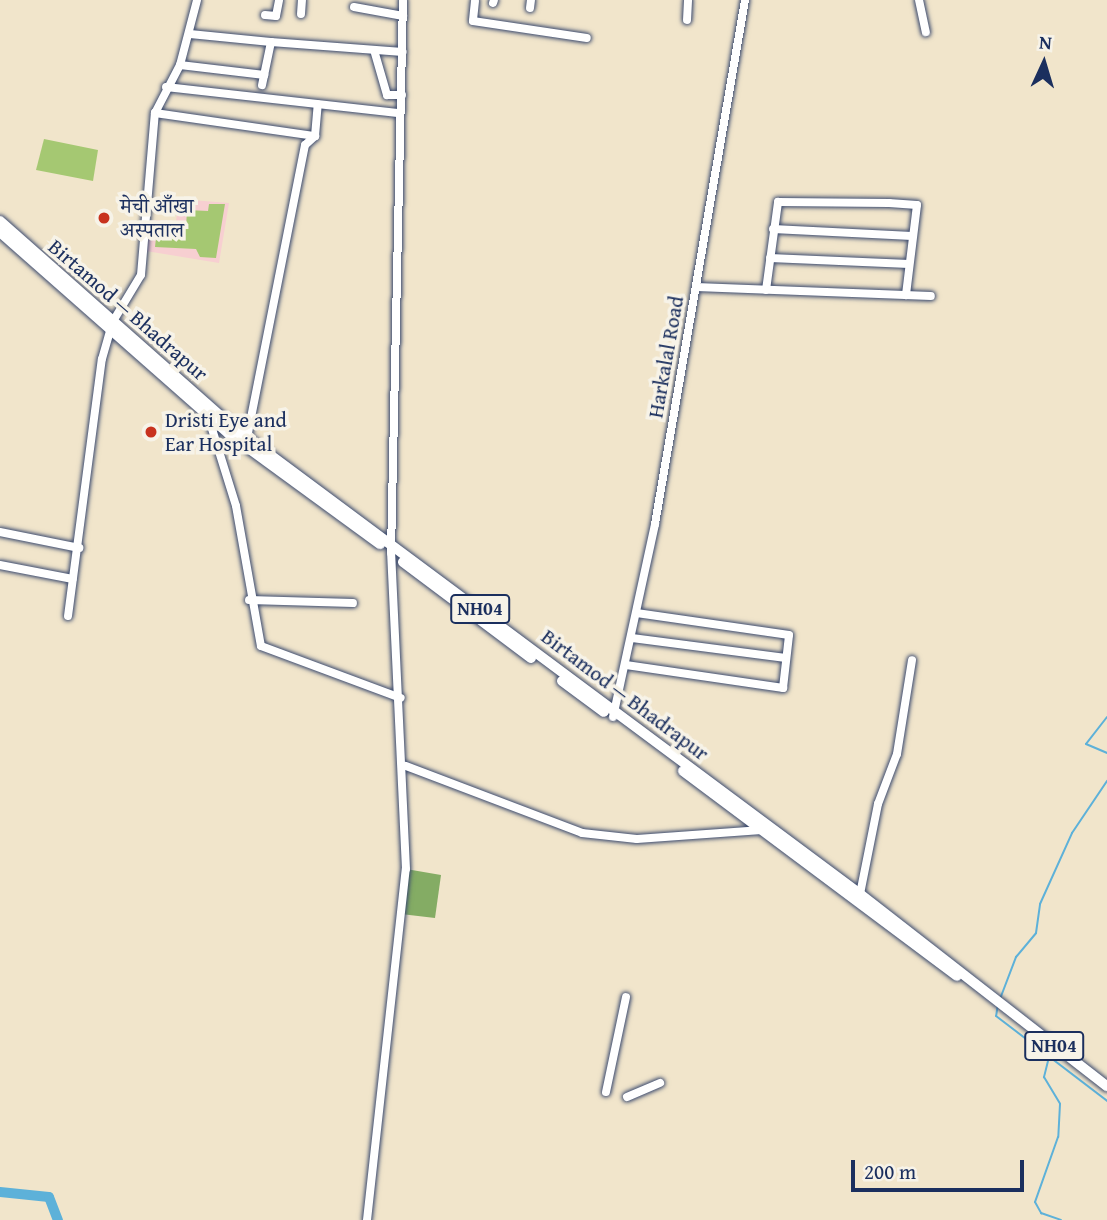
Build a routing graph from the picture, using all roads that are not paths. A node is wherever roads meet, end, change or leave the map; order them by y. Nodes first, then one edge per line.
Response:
1 (197, 0) edge
2 (279, 0) edge
3 (302, 0) edge
4 (403, 0) edge
5 (688, 0) edge
6 (745, 0) edge
7 (919, 0) edge
8 (475, 1) edge
9 (354, 7) dead end
10 (301, 13) dead end
11 (265, 15) dead end
12 (403, 16) junction
13 (687, 20) dead end
14 (926, 32) dead end
15 (190, 34) junction
16 (587, 37) dead end
17 (271, 42) junction
18 (374, 50) junction
19 (402, 52) junction
20 (180, 65) junction
21 (264, 75) junction
22 (262, 85) dead end
23 (166, 87) junction
24 (402, 95) junction
25 (318, 104) junction
26 (155, 113) junction
27 (398, 113) junction
28 (315, 136) junction
29 (0, 221) edge
30 (773, 229) junction
31 (0, 232) edge
32 (912, 236) junction
33 (27, 252) junction
34 (771, 258) junction
35 (909, 264) junction
36 (696, 287) junction
37 (766, 290) junction
38 (906, 295) junction
39 (931, 296) dead end
40 (111, 327) junction
41 (198, 403) junction
42 (208, 416) junction
43 (247, 438) junction
44 (0, 532) edge
45 (79, 548) junction
46 (391, 549) junction
47 (0, 565) edge
48 (73, 579) junction
49 (249, 600) junction
50 (353, 603) dead end
51 (637, 613) junction
52 (68, 616) dead end
53 (632, 638) junction
54 (786, 658) junction
55 (912, 660) dead end
56 (626, 665) junction
57 (401, 698) junction
58 (614, 716) junction
59 (406, 766) junction
60 (764, 828) junction
61 (860, 894) junction
62 (969, 983) junction
63 (626, 997) dead end
64 (660, 1083) dead end
65 (1107, 1086) edge
66 (606, 1092) dead end
67 (627, 1097) dead end
68 (367, 1220) edge

1 - 15 street
2 - 11 street
3 - 10 street
4 - 12 street
5 - 13 street
6 - 36 street, Harkalal Road
7 - 14 street
8 - 16 street
9 - 12 street
12 - 19 street
15 - 17 street
15 - 20 street
17 - 18 street
17 - 21 street
18 - 19 street
18 - 24 street
19 - 24 street
20 - 21 street
20 - 23 street
21 - 22 street
23 - 25 street
23 - 26 street
24 - 27 street
25 - 27 street
25 - 28 street
26 - 28 street
26 - 40 street
27 - 46 street
28 - 43 street
29 - 33 main road, Birtamod — Bhadrapur / NH04
30 - 32 street
30 - 32 street
30 - 34 street
31 - 33 main road, Birtamod — Bhadrapur / NH04
32 - 35 street
33 - 40 main road, Birtamod — Bhadrapur / NH04
34 - 35 street
34 - 37 street
35 - 38 street
36 - 37 street
36 - 51 street, Harkalal Road
37 - 38 street
38 - 39 street
40 - 41 main road, Birtamod — Bhadrapur / NH04
40 - 45 street
41 - 42 main road, Birtamod — Bhadrapur / NH04
41 - 43 main road, Birtamod — Bhadrapur / NH04
42 - 46 main road, Birtamod — Bhadrapur / NH04
42 - 49 street
43 - 46 main road, Birtamod — Bhadrapur / NH04
44 - 45 street
45 - 48 street
46 - 57 street
46 - 58 main road, Birtamod — Bhadrapur / NH04
47 - 48 street
48 - 52 street
49 - 50 street
49 - 57 street
51 - 53 street, Harkalal Road
51 - 54 street
53 - 54 street
53 - 56 street, Harkalal Road
54 - 56 street
55 - 61 street
56 - 58 street, Harkalal Road
57 - 59 street
58 - 60 main road, Birtamod — Bhadrapur / NH04
59 - 60 street
59 - 68 street
60 - 61 main road, Birtamod — Bhadrapur / NH04
60 - 62 main road, Birtamod — Bhadrapur / NH04
61 - 62 main road, Birtamod — Bhadrapur / NH04
62 - 65 main road, Birtamod — Bhadrapur / NH04
63 - 66 street
64 - 67 street

